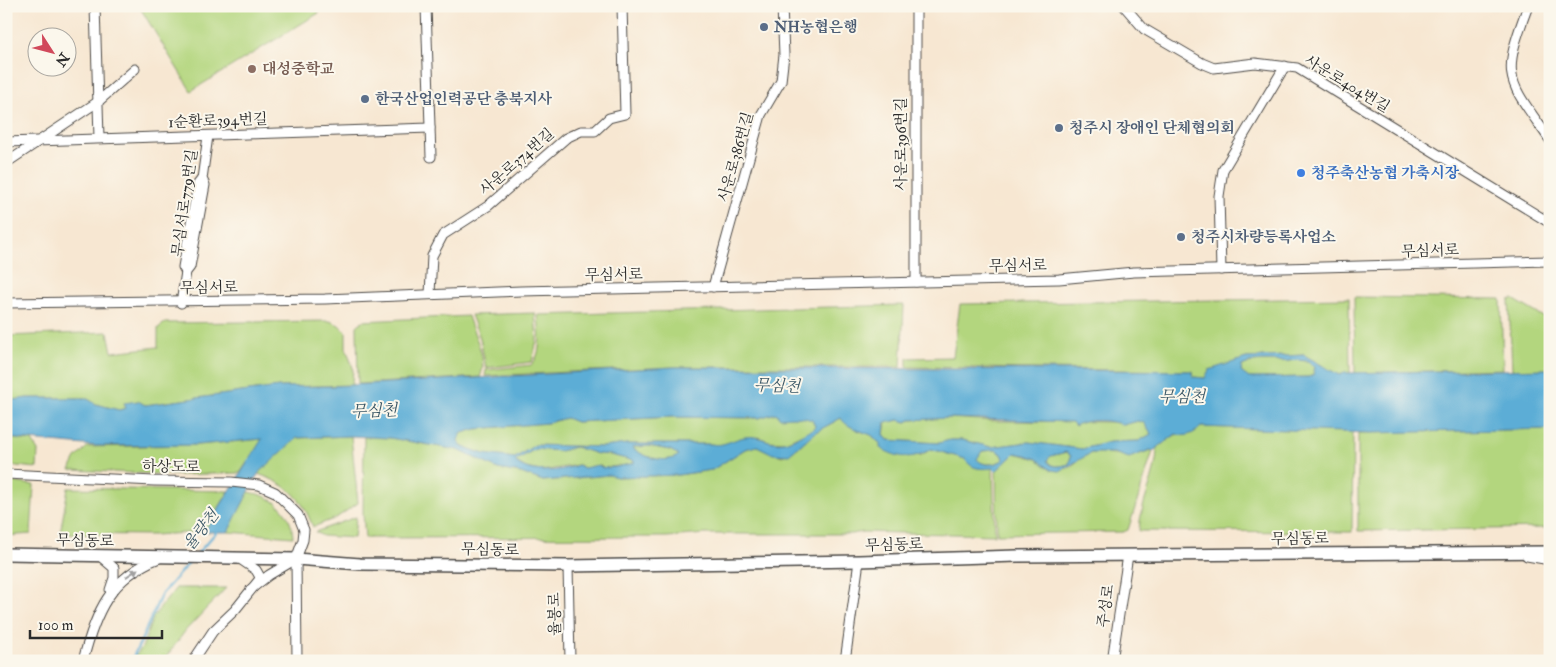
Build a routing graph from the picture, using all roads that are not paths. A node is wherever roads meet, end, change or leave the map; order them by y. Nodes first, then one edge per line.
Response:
1 (95, 6) edge
2 (426, 6) edge
3 (622, 6) edge
4 (782, 6) edge
5 (916, 6) edge
6 (1124, 6) edge
7 (1528, 6) edge
8 (1285, 66) junction
9 (135, 69) dead end
10 (99, 101) junction
11 (430, 128) junction
12 (208, 136) junction
13 (99, 138) junction
14 (1550, 140) edge
15 (41, 141) junction
16 (6, 142) edge
17 (431, 156) dead end
18 (6, 163) edge
19 (1550, 223) edge
20 (1550, 261) edge
21 (1221, 270) junction
22 (916, 282) junction
23 (713, 287) junction
24 (430, 294) junction
25 (181, 302) junction
26 (6, 303) edge
27 (6, 474) edge
28 (1505, 552) junction
29 (1550, 552) edge
30 (6, 554) edge
31 (1128, 555) junction
32 (100, 556) junction
33 (163, 557) junction
34 (296, 558) junction
35 (240, 559) junction
36 (1550, 560) edge
37 (859, 561) junction
38 (568, 566) junction
39 (251, 590) junction
40 (107, 597) junction
41 (83, 661) edge
42 (193, 661) edge
43 (297, 661) edge
44 (570, 661) edge
45 (845, 661) edge
46 (1112, 661) edge

1 - 10 street
2 - 11 street
3 - 24 street, 사운로374번길
4 - 23 street, 사운로386번길
5 - 22 street, 사운로396번길
6 - 8 street, 사운로404번길
7 - 14 street
8 - 19 street, 사운로404번길
8 - 21 street
9 - 10 street
10 - 13 street
10 - 15 street
11 - 12 street, 1순환로394번길
11 - 17 street
12 - 13 street, 1순환로394번길
12 - 25 street, 무심서로779번길
13 - 15 street, 1순환로394번길
15 - 16 street, 1순환로394번길
15 - 18 street
20 - 21 street, 무심서로
21 - 22 street, 무심서로
22 - 23 street, 무심서로
23 - 24 street, 무심서로
24 - 25 street, 무심서로
25 - 26 street, 무심서로
27 - 34 street, 하상도로
28 - 29 main road, 무심동로
28 - 31 main road, 무심동로
28 - 36 street
30 - 32 main road, 무심동로
31 - 37 main road, 무심동로
31 - 46 street, 주성로
32 - 33 main road, 무심동로
32 - 40 street
33 - 35 main road, 무심동로
40 -> 33 street
34 - 35 main road, 무심동로
34 - 38 main road, 무심동로
34 - 39 street
34 - 43 street
35 - 39 street
37 - 38 main road, 무심동로
37 - 45 street
38 - 44 street, 율봉로
39 - 42 street
40 - 41 street

